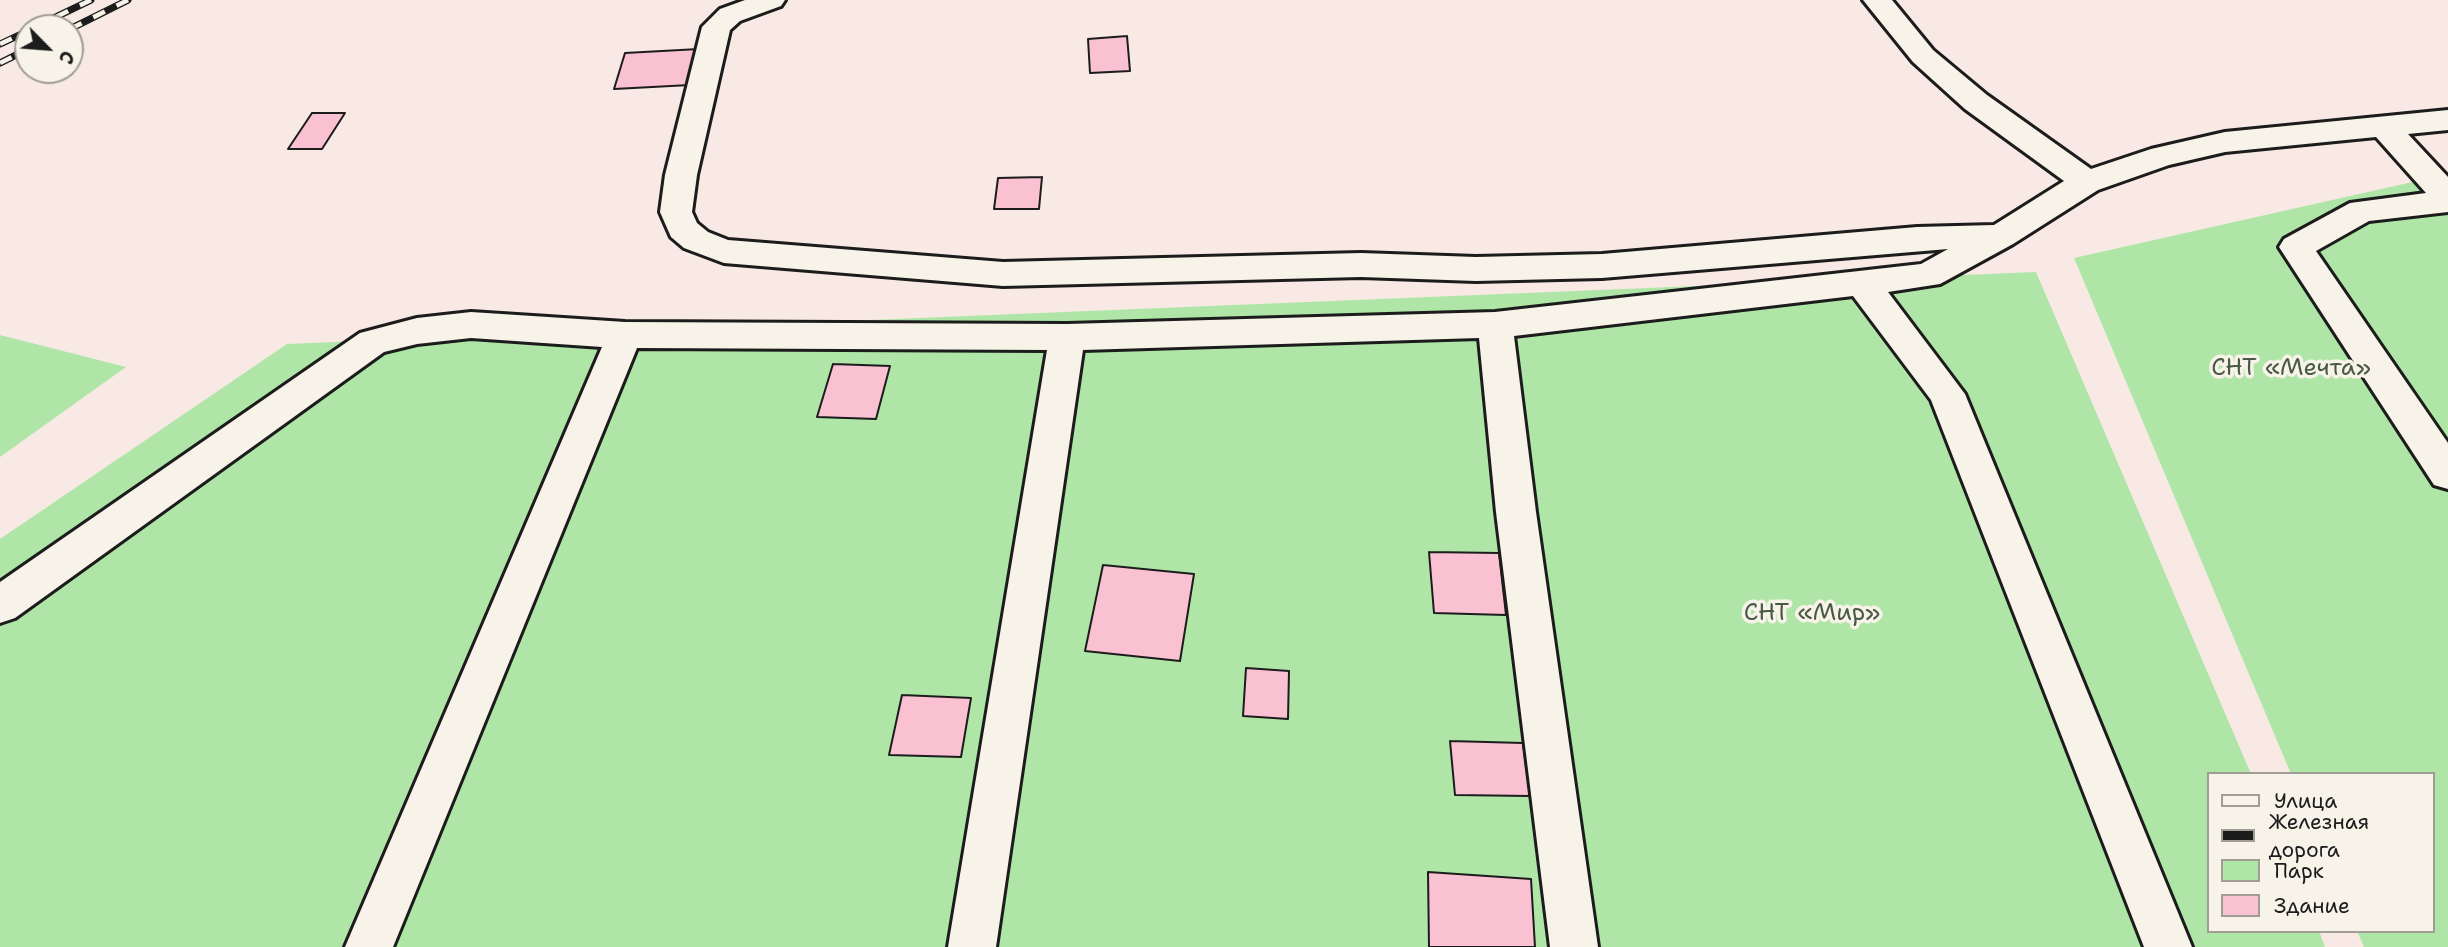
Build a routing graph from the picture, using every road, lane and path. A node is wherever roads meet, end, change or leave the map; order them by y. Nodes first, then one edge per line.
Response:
1 (771, 0) edge
2 (1877, 0) edge
3 (2448, 120) edge
4 (2383, 125) junction
5 (2087, 182) junction
6 (2448, 199) edge
7 (2001, 236) junction
8 (1862, 283) junction
9 (1495, 325) junction
10 (625, 335) junction
11 (1067, 337) junction
12 (2448, 474) edge
13 (0, 605) edge
14 (369, 947) edge
15 (972, 947) edge
16 (1574, 947) edge
17 (2168, 947) edge

1 - 7 street
2 - 5 street
3 - 4 street
4 - 5 street
4 - 6 street
5 - 7 street
6 - 12 street
7 - 8 street
8 - 9 street
8 - 17 street
9 - 11 street
9 - 16 street
10 - 11 street
10 - 13 street
10 - 14 street
11 - 15 street

